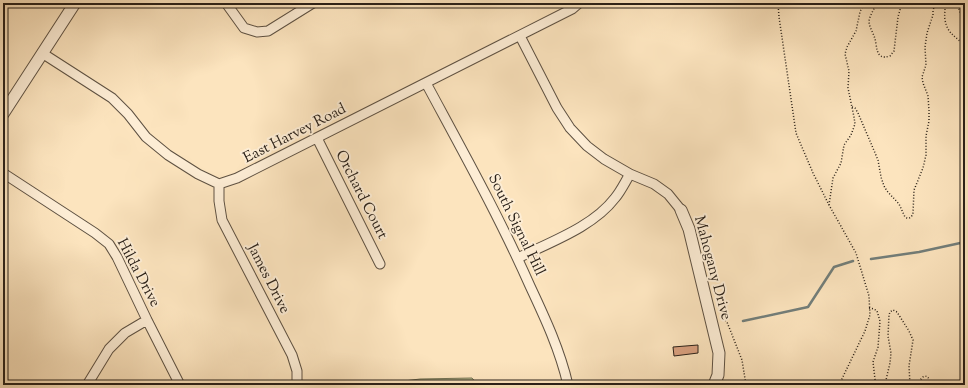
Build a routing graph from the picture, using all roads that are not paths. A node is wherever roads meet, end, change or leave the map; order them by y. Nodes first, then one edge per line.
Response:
1 (75, 3) edge
2 (226, 3) edge
3 (313, 3) edge
4 (579, 3) edge
5 (520, 36) junction
6 (42, 53) junction
7 (426, 83) junction
8 (3, 114) edge
9 (317, 138) junction
10 (3, 173) edge
11 (630, 174) junction
12 (220, 184) junction
13 (681, 210) joint
14 (518, 258) junction
15 (380, 264) dead end
16 (147, 320) junction
17 (87, 385) edge
18 (180, 385) edge
19 (297, 385) edge
20 (568, 385) edge
21 (714, 385) edge

1 - 6 street
2 - 3 street
4 - 5 street, East Harvey Road
5 - 7 street, East Harvey Road
5 - 11 street, Mahogany Drive
6 - 8 street
6 - 12 street
7 - 9 street, East Harvey Road
7 - 14 street, South Signal Hill
9 - 12 street, East Harvey Road
9 - 15 street, Orchard Court
10 - 16 street, Hilda Drive
11 - 13 street, Mahogany Drive
11 - 14 street
12 - 19 street, James Drive
13 - 21 street, Mahogany Drive
14 - 20 street, South Signal Hill
16 - 17 street
16 - 18 street, Hilda Drive

